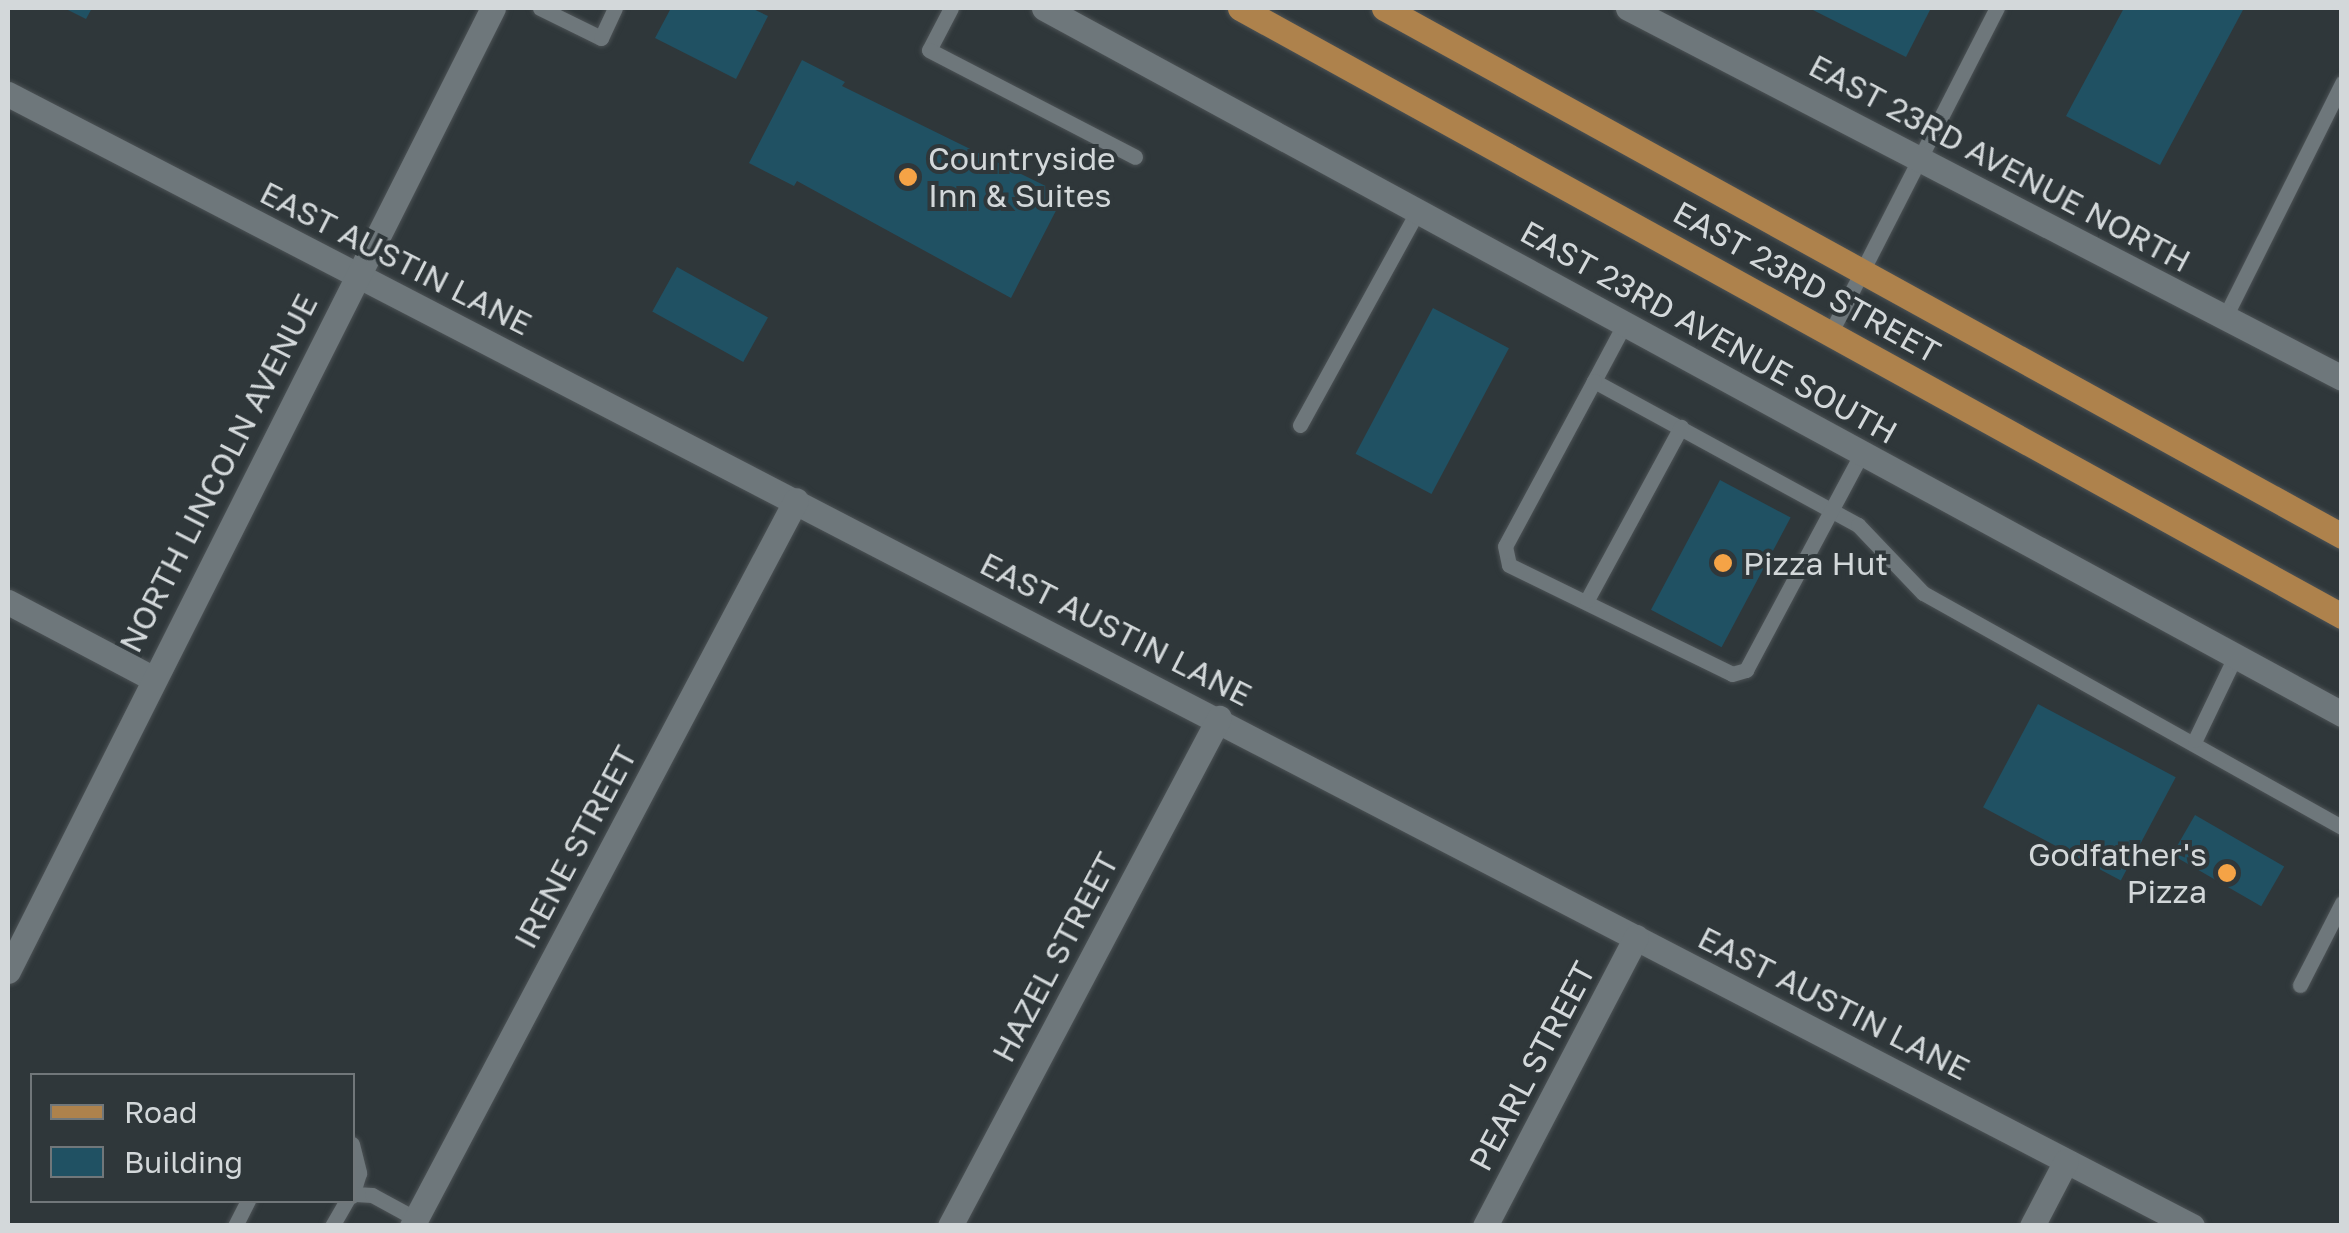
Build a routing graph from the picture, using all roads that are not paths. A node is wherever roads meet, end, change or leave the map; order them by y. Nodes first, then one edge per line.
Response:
1 (540, 8) edge
2 (615, 8) edge
3 (951, 8) edge
4 (1044, 8) edge
5 (1240, 8) edge
6 (1384, 8) edge
7 (1628, 8) edge
8 (1997, 8) edge
9 (484, 10) edge
10 (1661, 15) edge
11 (2342, 83) edge
12 (8, 94) edge
13 (1135, 157) dead end
14 (1921, 157) junction
15 (1418, 210) junction
16 (1864, 270) junction
17 (356, 274) junction
18 (2225, 317) junction
19 (1625, 323) junction
20 (1831, 332) junction
21 (2342, 378) edge
22 (1594, 381) junction
23 (1300, 425) dead end
24 (1680, 427) junction
25 (1862, 453) junction
26 (796, 500) junction
27 (1831, 508) junction
28 (2342, 536) edge
29 (1587, 600) junction
30 (8, 602) edge
31 (2342, 616) edge
32 (2236, 656) junction
33 (150, 677) junction
34 (2342, 714) edge
35 (1218, 718) junction
36 (2196, 740) junction
37 (2342, 827) edge
38 (2342, 903) edge
39 (1636, 937) junction
40 (8, 971) edge
41 (2300, 985) dead end
42 (355, 1156) edge
43 (2066, 1161) junction
44 (355, 1185) edge
45 (355, 1197) edge
46 (246, 1203) edge
47 (347, 1203) edge
48 (414, 1222) edge
49 (235, 1226) edge
50 (332, 1226) edge
51 (950, 1226) edge
52 (1486, 1226) edge
53 (2032, 1226) edge
54 (2192, 1226) edge

1 - 2 lane
3 - 13 lane
4 - 15 street, EAST 23RD AVENUE SOUTH
5 - 20 main road, EAST 23RD STREET
6 - 16 main road, EAST 23RD STREET
7 - 10 street, EAST 23RD AVENUE NORTH
8 - 14 lane
9 - 17 street, NORTH LINCOLN AVENUE
10 - 14 street, EAST 23RD AVENUE NORTH
11 - 18 lane
12 - 17 street, EAST AUSTIN LANE
14 - 16 lane
14 - 18 street, EAST 23RD AVENUE NORTH
15 - 19 street, EAST 23RD AVENUE SOUTH
15 - 23 lane
16 - 20 lane
16 - 28 main road, EAST 23RD STREET
17 - 26 street, EAST AUSTIN LANE
17 - 33 street, NORTH LINCOLN AVENUE
18 - 21 street, EAST 23RD AVENUE NORTH
19 - 22 lane
19 - 25 street, EAST 23RD AVENUE SOUTH
20 - 31 main road, EAST 23RD STREET
22 - 24 lane
22 - 29 lane
24 - 27 lane
24 - 29 lane
25 - 27 lane
25 - 32 street, EAST 23RD AVENUE SOUTH
26 - 35 street, EAST AUSTIN LANE
26 - 48 street, IRENE STREET
27 - 29 lane
27 - 36 lane
30 - 33 street
32 - 34 street, EAST 23RD AVENUE SOUTH
32 - 36 lane
33 - 40 street, NORTH LINCOLN AVENUE
35 - 39 street, EAST AUSTIN LANE
35 - 51 street, HAZEL STREET
36 - 37 lane
38 - 41 lane
39 - 43 street, EAST AUSTIN LANE
39 - 52 street, PEARL STREET
42 - 44 lane
43 - 53 street
43 - 54 street, EAST AUSTIN LANE
45 - 48 lane
46 - 49 lane
47 - 50 lane

